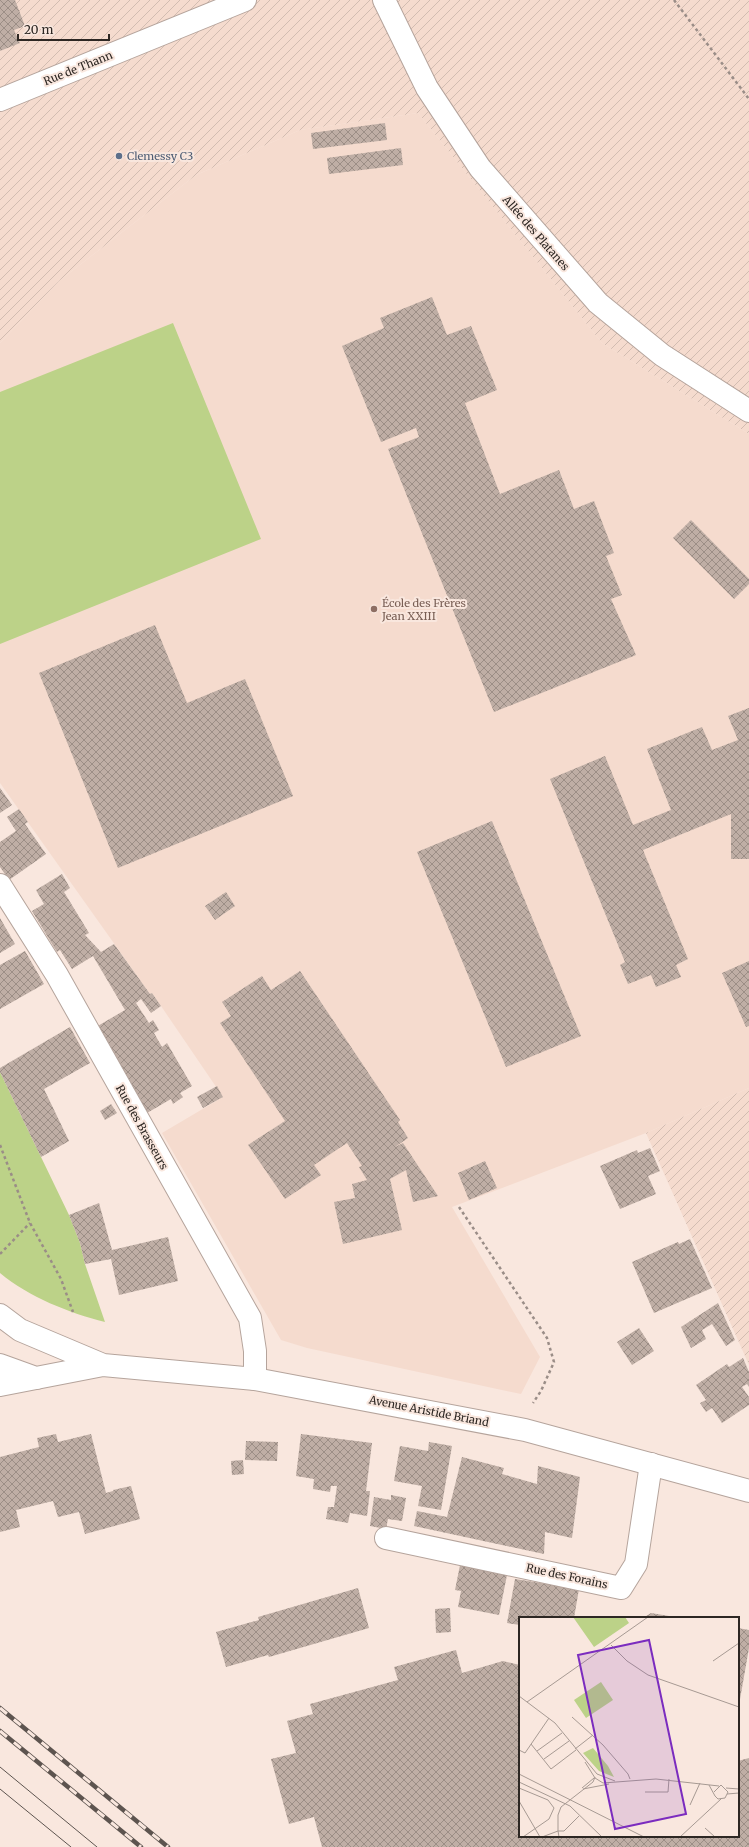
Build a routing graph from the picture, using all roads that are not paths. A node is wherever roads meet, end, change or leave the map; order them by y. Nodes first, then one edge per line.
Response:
1 (245, 0) edge
2 (384, 0) edge
3 (0, 100) edge
4 (749, 411) edge
5 (0, 885) edge
6 (0, 1315) edge
7 (0, 1365) edge
8 (102, 1366) junction
9 (36, 1378) junction
10 (255, 1379) junction
11 (0, 1385) edge
12 (652, 1464) junction
13 (749, 1491) edge
14 (386, 1538) dead end

1 - 3 street, Rue de Thann
2 - 4 street, Allée des Platanes
5 - 10 street, Rue des Brasseurs
6 - 8 street, Avenue Aristide Briand
7 - 9 street
8 - 9 street, Avenue Aristide Briand
8 - 10 street, Avenue Aristide Briand
9 - 11 street, Avenue Aristide Briand
10 - 12 street, Avenue Aristide Briand
12 - 13 street, Avenue Aristide Briand
12 - 14 street, Rue des Forains

